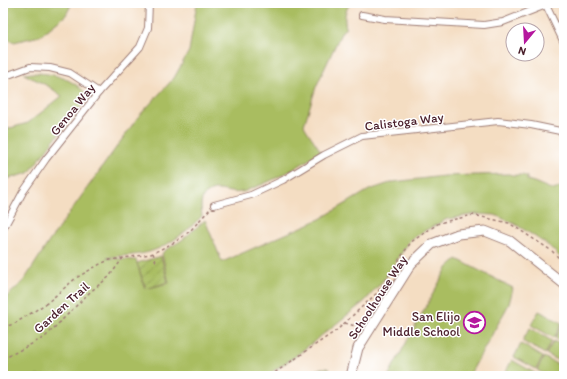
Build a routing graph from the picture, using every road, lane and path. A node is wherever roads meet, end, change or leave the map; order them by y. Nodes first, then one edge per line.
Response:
1 (149, 3) edge
2 (545, 4) edge
3 (362, 15) dead end
4 (564, 43) edge
5 (3, 77) edge
6 (99, 92) junction
7 (564, 131) edge
8 (214, 204) dead end
9 (205, 216) dead end
10 (3, 229) edge
11 (153, 253) junction
12 (123, 258) junction
13 (156, 262) dead end
14 (564, 284) edge
15 (344, 323) dead end
16 (3, 327) edge
17 (369, 330) junction
18 (3, 359) edge
19 (351, 376) edge

1 - 6 street, Genoa Way
2 - 3 street
2 - 4 street
5 - 6 street
6 - 10 street, Genoa Way
7 - 8 street, Calistoga Way
9 - 11 path
11 - 12 path
11 - 13 path
12 - 16 path
12 - 18 path, Garden Trail
14 - 17 street, Schoolhouse Way
15 - 17 path
17 - 19 street, Schoolhouse Way

